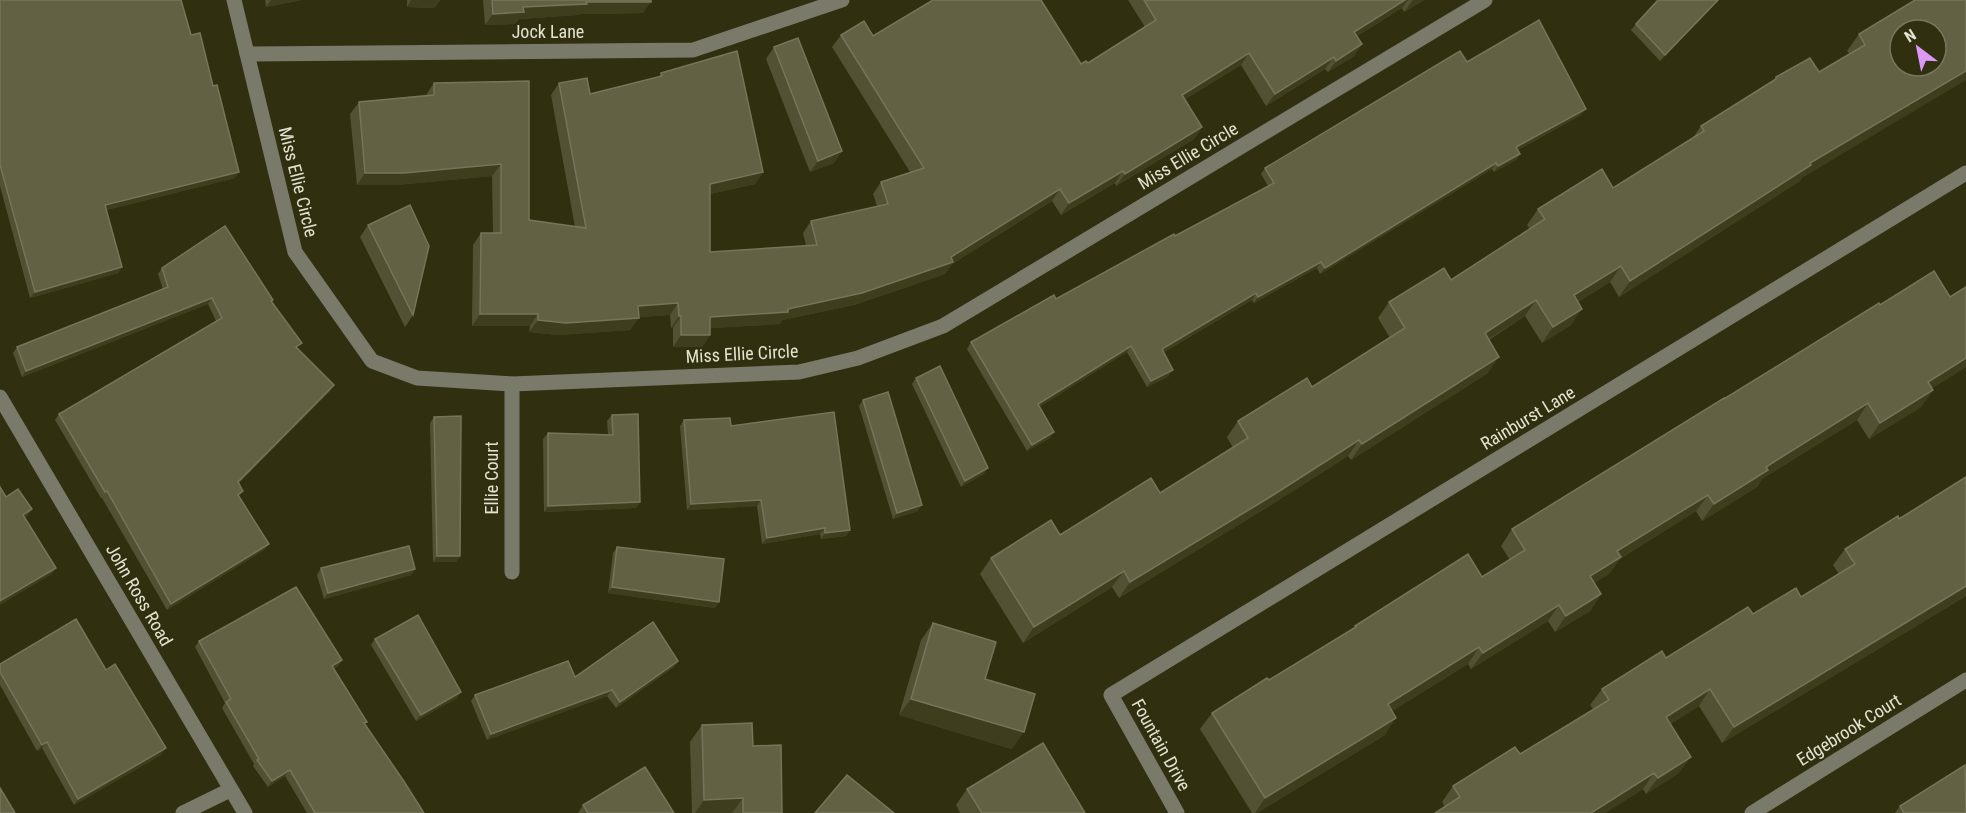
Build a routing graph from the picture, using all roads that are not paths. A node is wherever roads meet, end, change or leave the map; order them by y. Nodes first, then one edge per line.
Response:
1 (234, 0) edge
2 (842, 0) edge
3 (1485, 0) edge
4 (247, 54) junction
5 (1966, 173) edge
6 (512, 384) junction
7 (0, 397) edge
8 (512, 572) dead end
9 (1966, 680) edge
10 (1111, 695) joint
11 (230, 790) junction
12 (183, 813) edge
13 (245, 813) edge
14 (1177, 813) edge
15 (1752, 813) edge

1 - 4 street, Miss Ellie Circle
2 - 4 street, Jock Lane
3 - 6 street, Miss Ellie Circle
4 - 6 street, Miss Ellie Circle
5 - 10 street, Rainburst Lane
6 - 8 street, Ellie Court
7 - 11 street, John Ross Road
9 - 15 street, Edgebrook Court
10 - 14 street, Fountain Drive
11 - 12 street
11 - 13 street, John Ross Road

